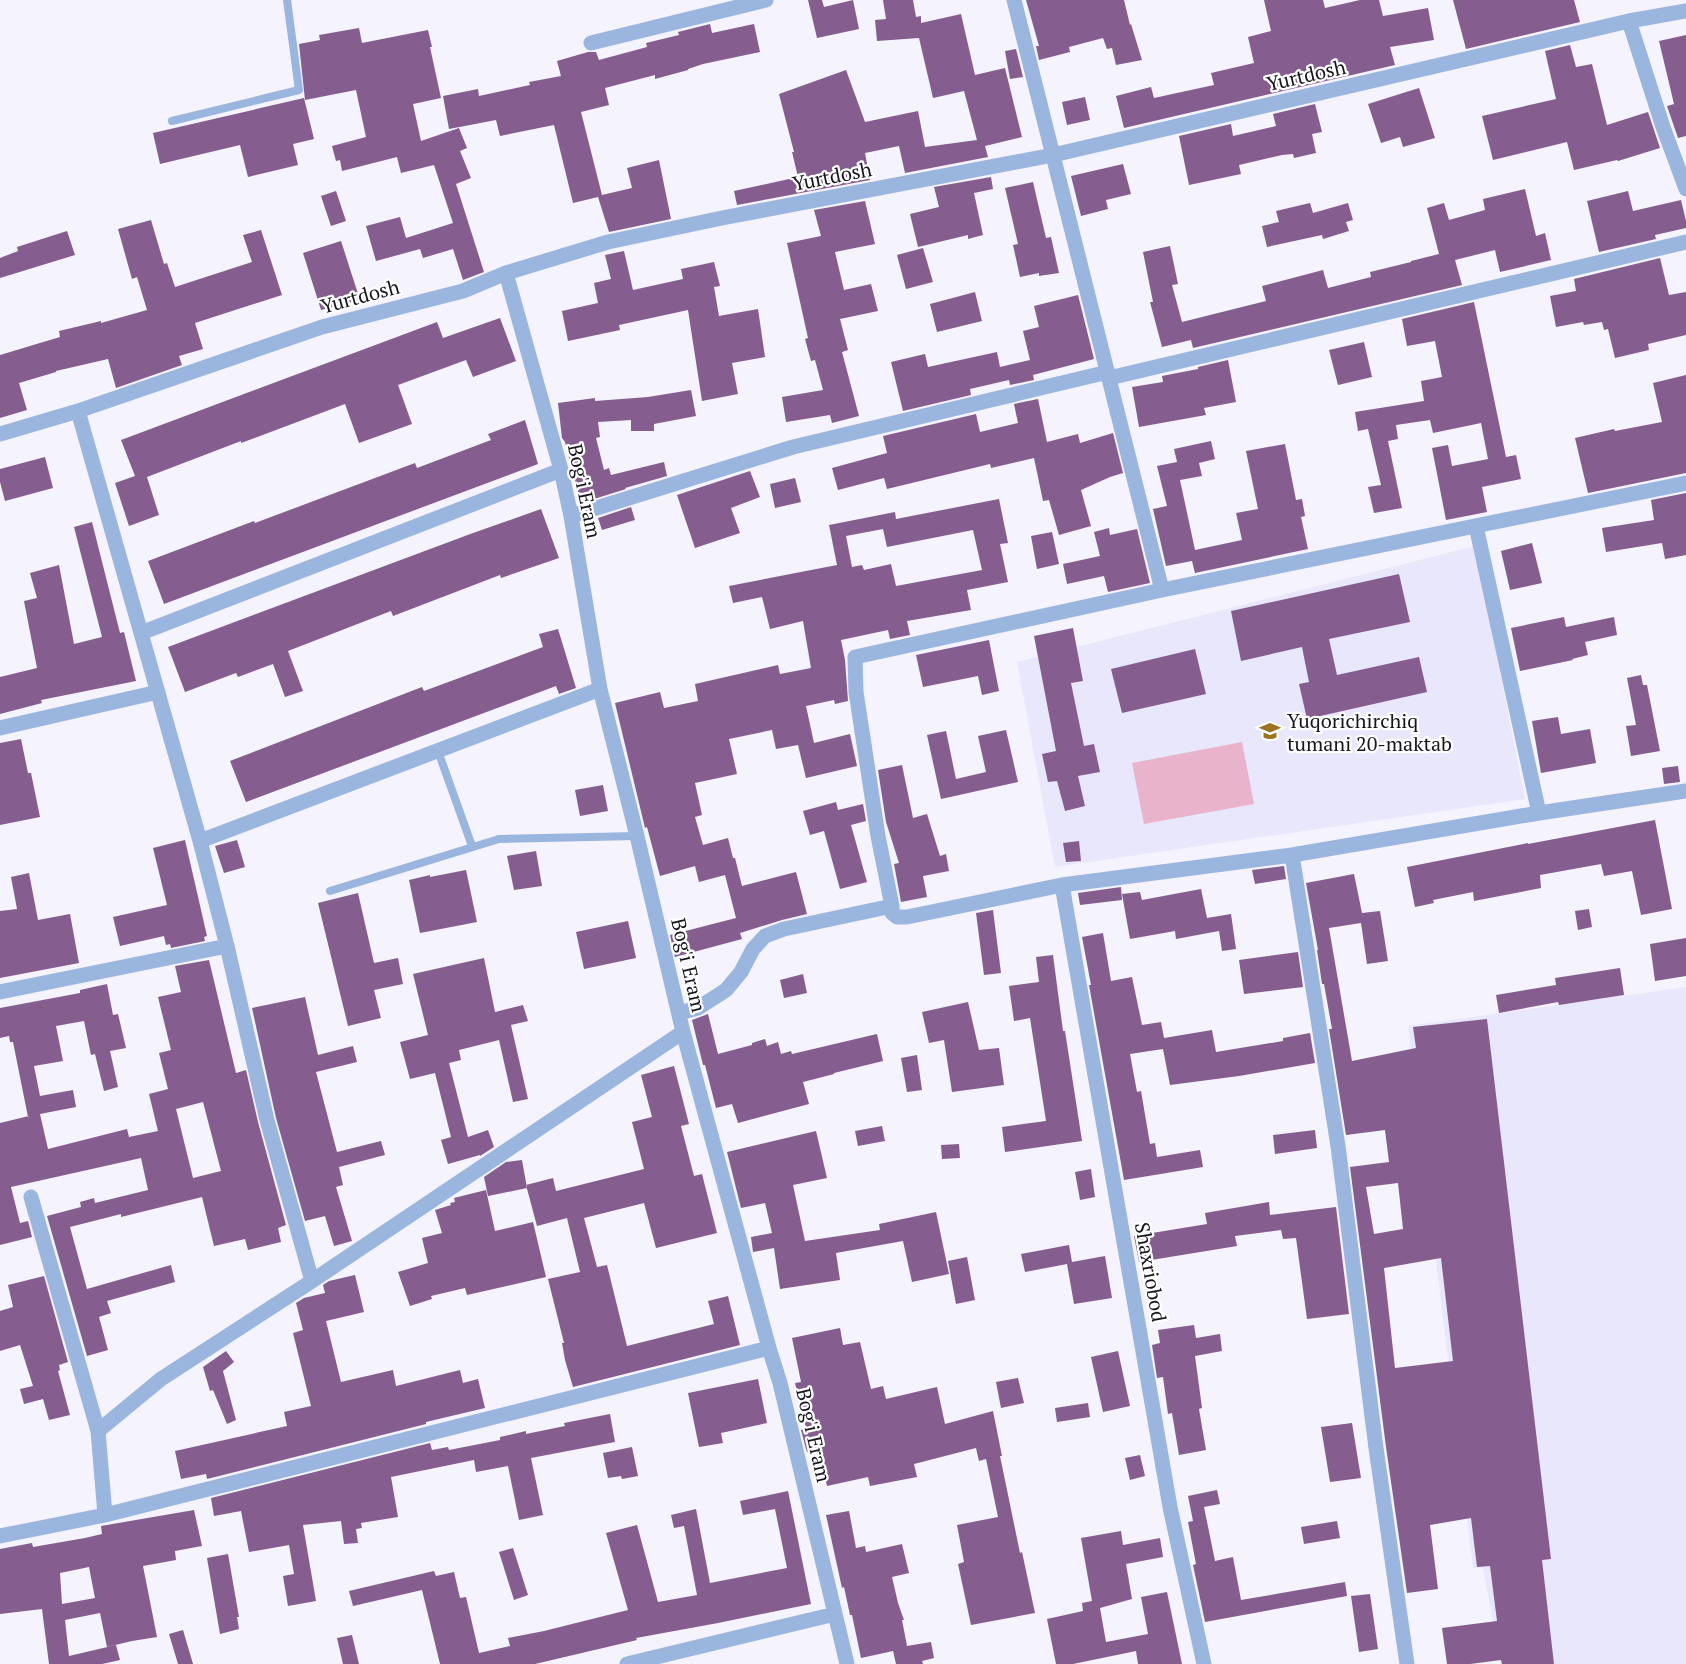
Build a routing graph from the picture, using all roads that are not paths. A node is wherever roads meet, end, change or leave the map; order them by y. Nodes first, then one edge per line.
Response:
1 (287, 0) edge
2 (766, 0) edge
3 (1014, 0) edge
4 (1686, 10) edge
5 (1629, 21) junction
6 (591, 43) dead end
7 (172, 121) dead end
8 (1053, 155) junction
9 (1686, 189) edge
10 (1686, 242) edge
11 (506, 273) junction
12 (1109, 375) junction
13 (78, 411) junction
14 (0, 434) edge
15 (561, 470) junction
16 (1686, 483) edge
17 (571, 516) junction
18 (1476, 526) junction
19 (1162, 590) junction
20 (141, 633) junction
21 (600, 689) junction
22 (158, 692) junction
23 (0, 728) edge
24 (438, 751) junction
25 (1686, 791) edge
26 (1539, 813) junction
27 (637, 836) junction
28 (200, 842) junction
29 (472, 846) junction
30 (1292, 855) junction
31 (1062, 885) junction
32 (330, 891) dead end
33 (892, 906) junction
34 (227, 946) junction
35 (0, 992) edge
36 (679, 1013) junction
37 (683, 1032) junction
38 (31, 1197) dead end
39 (312, 1281) junction
40 (769, 1348) junction
41 (98, 1431) junction
42 (105, 1515) junction
43 (0, 1536) edge
44 (835, 1614) junction
45 (627, 1664) edge
46 (847, 1664) edge
47 (1204, 1664) edge
48 (1407, 1664) edge

1 - 7 lane
2 - 6 street
3 - 8 street
4 - 5 street, Yurtdosh
5 - 8 street, Yurtdosh
5 - 9 street
8 - 11 street, Yurtdosh
8 - 12 street
10 - 12 street
11 - 13 street, Yurtdosh
11 - 15 street, Bog'i Eram
12 - 17 street
12 - 19 street
13 - 14 street, Yurtdosh
13 - 20 street
15 - 17 street, Bog'i Eram
15 - 20 street
16 - 18 street
17 - 21 street, Bog'i Eram
18 - 19 street
18 - 26 street
19 - 33 street
20 - 22 street
21 - 24 street
21 - 27 street, Bog'i Eram
22 - 23 street
22 - 28 street
24 - 28 street
24 - 29 lane
25 - 26 street
26 - 30 street
27 - 29 lane
27 - 36 street, Bog'i Eram
28 - 34 street
29 - 32 lane
30 - 31 street
30 - 48 street
31 - 33 street
31 - 47 street, Shaxriobod
33 - 36 street
34 - 35 street
34 - 39 street
36 - 37 street, Bog'i Eram
37 - 39 street
37 - 40 street, Bog'i Eram
38 - 41 street
39 - 41 street
40 - 42 street
40 - 44 street, Bog'i Eram
41 - 42 street
42 - 43 street
44 - 45 street
44 - 46 street, Bog'i Eram

